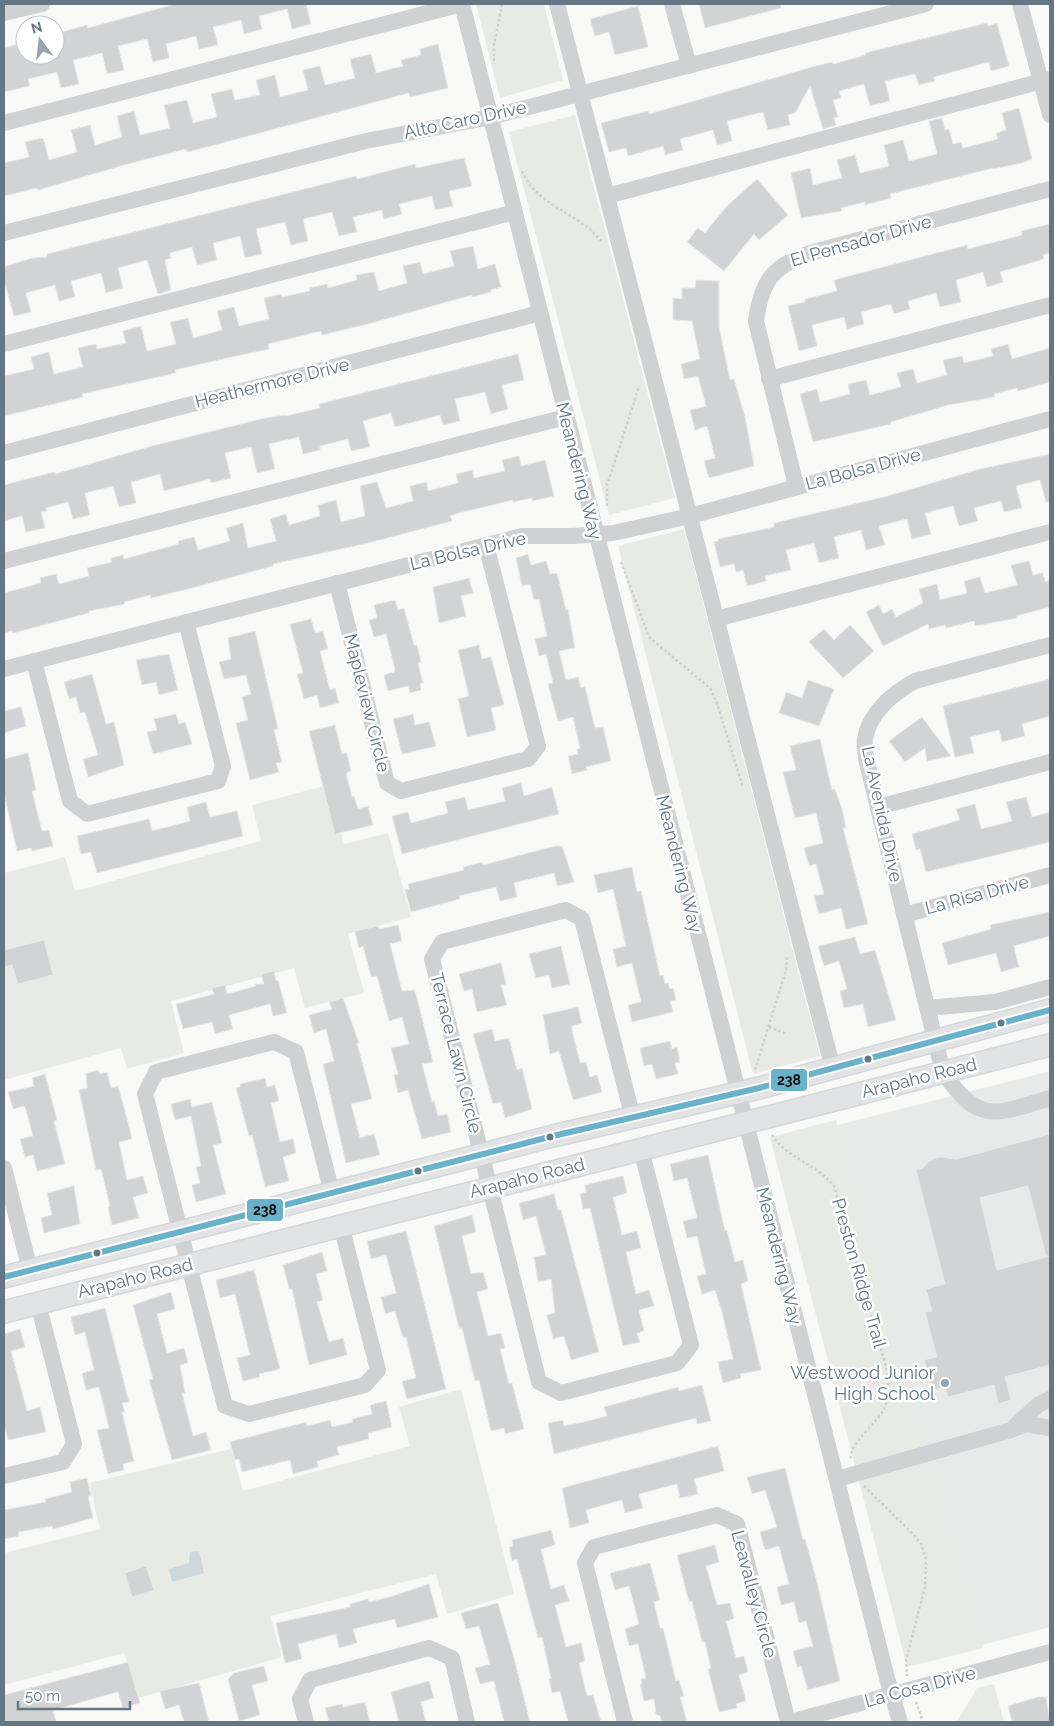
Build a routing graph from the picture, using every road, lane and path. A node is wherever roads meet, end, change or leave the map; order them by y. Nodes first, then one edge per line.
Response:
1 (42, 4) edge
2 (462, 4) edge
3 (557, 4) edge
4 (672, 4) edge
5 (926, 4) edge
6 (1020, 4) edge
7 (4, 13) edge
8 (689, 66) junction
9 (1046, 80) edge
10 (580, 94) junction
11 (1050, 115) edge
12 (491, 118) junction
13 (4, 123) edge
14 (1050, 189) edge
15 (607, 196) junction
16 (515, 212) junction
17 (4, 233) edge
18 (1050, 305) edge
19 (540, 313) junction
20 (4, 344) edge
21 (769, 379) junction
22 (566, 417) junction
23 (1050, 419) edge
24 (4, 453) edge
25 (796, 486) junction
26 (690, 516) junction
27 (1050, 532) edge
28 (595, 535) junction
29 (486, 545) junction
30 (4, 561) edge
31 (337, 583) junction
32 (716, 619) junction
33 (186, 622) junction
34 (1050, 645) edge
35 (34, 661) junction
36 (4, 669) edge
37 (1050, 762) edge
38 (878, 807) junction
39 (1050, 876) edge
40 (904, 915) junction
41 (1050, 987) edge
42 (927, 1008) junction
43 (1050, 1010) edge
44 (769, 1028) dead end
45 (787, 1034) dead end
46 (935, 1041) junction
47 (1050, 1045) edge
48 (833, 1069) junction
49 (944, 1072) junction
50 (738, 1094) junction
51 (1050, 1098) edge
52 (633, 1118) junction
53 (745, 1122) junction
54 (770, 1133) dead end
55 (641, 1149) junction
56 (482, 1154) junction
57 (4, 1168) edge
58 (490, 1188) junction
59 (332, 1193) junction
60 (341, 1225) junction
61 (180, 1232) junction
62 (188, 1264) junction
63 (30, 1270) junction
64 (4, 1277) edge
65 (38, 1303) junction
66 (4, 1312) edge
67 (1050, 1399) edge
68 (1050, 1428) edge
69 (1011, 1430) junction
70 (852, 1462) dead end
71 (4, 1476) edge
72 (836, 1479) junction
73 (862, 1484) dead end
74 (1050, 1652) edge
75 (905, 1672) dead end
76 (892, 1694) junction
77 (915, 1700) dead end
78 (306, 1722) edge
79 (467, 1722) edge
80 (626, 1722) edge
81 (789, 1722) edge
82 (900, 1722) edge
83 (923, 1722) edge

1 - 7 street
2 - 12 street, Meandering Way
2 - 13 street
3 - 10 street
4 - 8 street
5 - 8 street, Alto Caro Drive
6 - 9 street
8 - 10 street, Alto Caro Drive
9 - 11 street
9 - 15 street
10 - 12 street, Alto Caro Drive
10 - 15 street
12 - 16 street, Meandering Way
12 - 17 street, Alto Caro Drive
14 - 21 street, El Pensador Drive
15 - 26 street
16 - 19 street, Meandering Way
16 - 20 street
18 - 21 street
19 - 22 street, Meandering Way
19 - 24 street, Heathermore Drive
21 - 25 street, El Pensador Drive
22 - 28 street, Meandering Way
22 - 30 street
23 - 25 street, La Bolsa Drive
25 - 26 street, La Bolsa Drive
26 - 28 street, La Bolsa Drive
26 - 32 street
27 - 32 street
28 - 29 street, La Bolsa Drive
28 - 50 street, Meandering Way
29 - 31 street, La Bolsa Drive
29 - 31 street, Mapleview Circle
31 - 33 street, La Bolsa Drive
32 - 48 street
33 - 35 street, La Bolsa Drive
33 - 35 street
34 - 38 street, La Avenida Drive
35 - 36 street, La Bolsa Drive
37 - 38 street
38 - 40 street, La Avenida Drive
39 - 40 street, La Risa Drive
40 - 42 street, La Avenida Drive
41 - 42 street
42 - 46 street, La Avenida Drive
43 - 46 main road, Arapaho Road
44 - 45 path
46 - 48 main road, Arapaho Road
46 - 49 street, La Avenida Drive
47 - 49 main road, Arapaho Road
48 - 50 main road, Arapaho Road
49 - 51 street
49 - 53 main road, Arapaho Road
50 - 52 main road, Arapaho Road
50 - 53 street, Meandering Way
52 - 56 main road, Arapaho Road
52 - 56 street, Terrace Lawn Circle
53 - 55 main road, Arapaho Road
53 - 72 street, Meandering Way
54 - 70 path, Preston Ridge Trail
55 - 58 main road, Arapaho Road
55 - 58 street, Terrace Lawn Circle
56 - 58 street, Terrace Lawn Circle
56 - 59 main road, Arapaho Road
57 - 63 street
58 - 60 main road, Arapaho Road
59 - 61 main road, Arapaho Road
59 - 61 street
60 - 62 main road, Arapaho Road
60 - 62 street
61 - 62 street
61 - 63 main road, Arapaho Road
62 - 65 main road, Arapaho Road
63 - 64 main road, Arapaho Road
65 - 66 main road, Arapaho Road
65 - 71 street
67 - 69 street
68 - 69 street
69 - 72 street
72 - 76 street, Meandering Way
73 - 75 path
74 - 76 street, La Cosa Drive
76 - 81 street, La Cosa Drive
76 - 82 street, Meandering Way
77 - 83 path
78 - 79 street
80 - 81 street, Leavalley Circle

